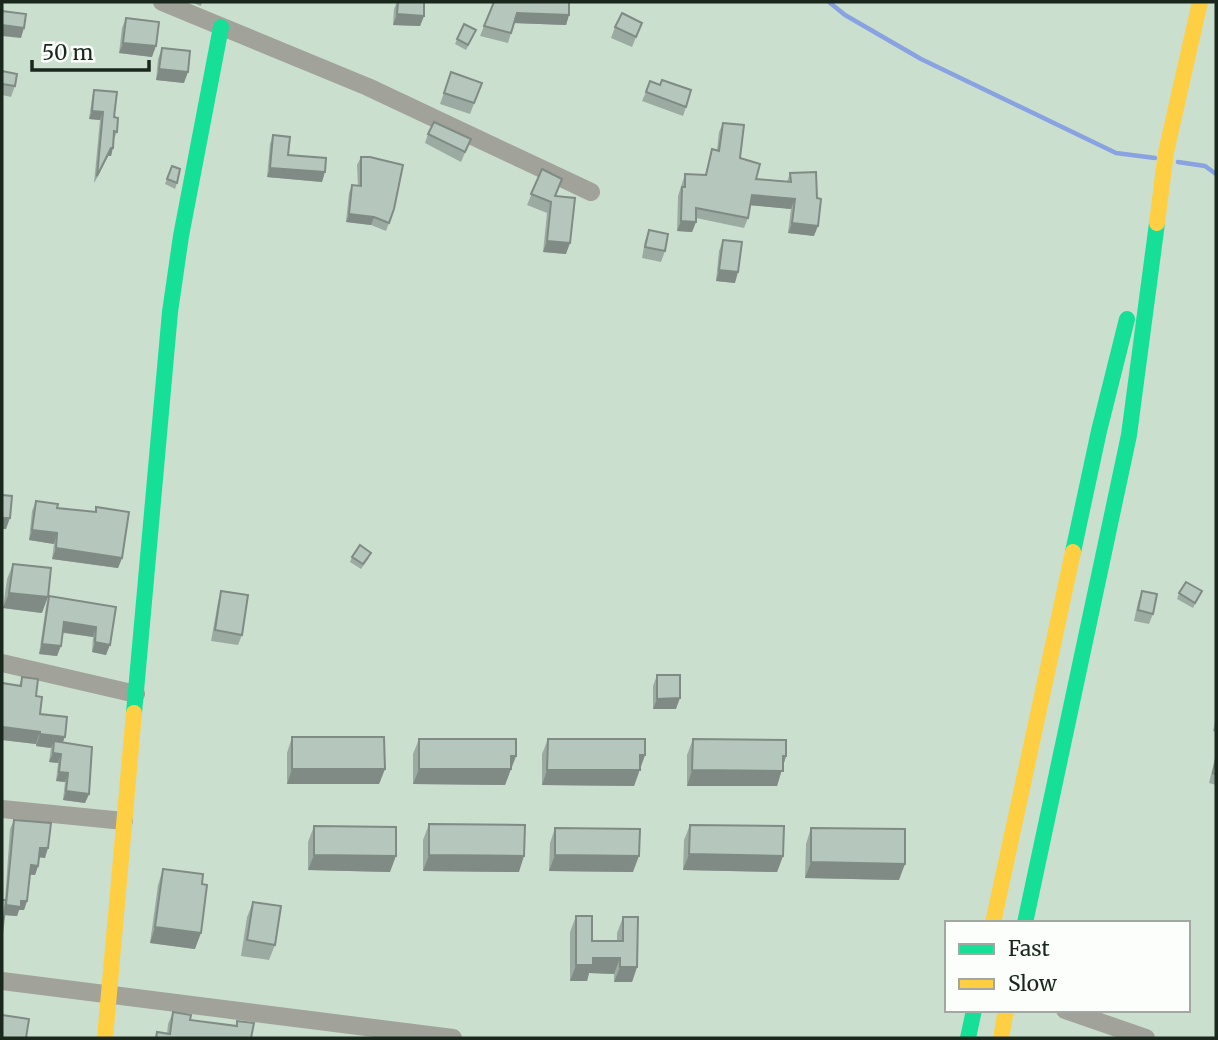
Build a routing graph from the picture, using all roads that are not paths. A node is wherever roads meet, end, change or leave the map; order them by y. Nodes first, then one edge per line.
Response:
1 (162, 2) edge
2 (1200, 2) edge
3 (221, 27) junction
4 (1165, 160) junction
5 (591, 192) dead end
6 (2, 663) edge
7 (136, 694) junction
8 (2, 809) edge
9 (124, 821) junction
10 (993, 921) edge
11 (1025, 921) edge
12 (2, 981) edge
13 (108, 996) junction
14 (974, 1012) edge
15 (1006, 1012) edge
16 (1071, 1012) edge
17 (105, 1038) edge
18 (453, 1038) edge
19 (968, 1038) edge
20 (1001, 1038) edge
21 (1146, 1038) edge

1 - 3 street
2 - 4 main road
3 - 5 street
3 - 7 main road
4 - 10 main road
4 - 11 main road
6 - 7 street
7 - 9 main road
8 - 9 street
9 - 13 main road
12 - 13 street
13 - 17 main road
13 - 18 street
14 - 19 main road
15 - 20 main road
16 - 21 street

